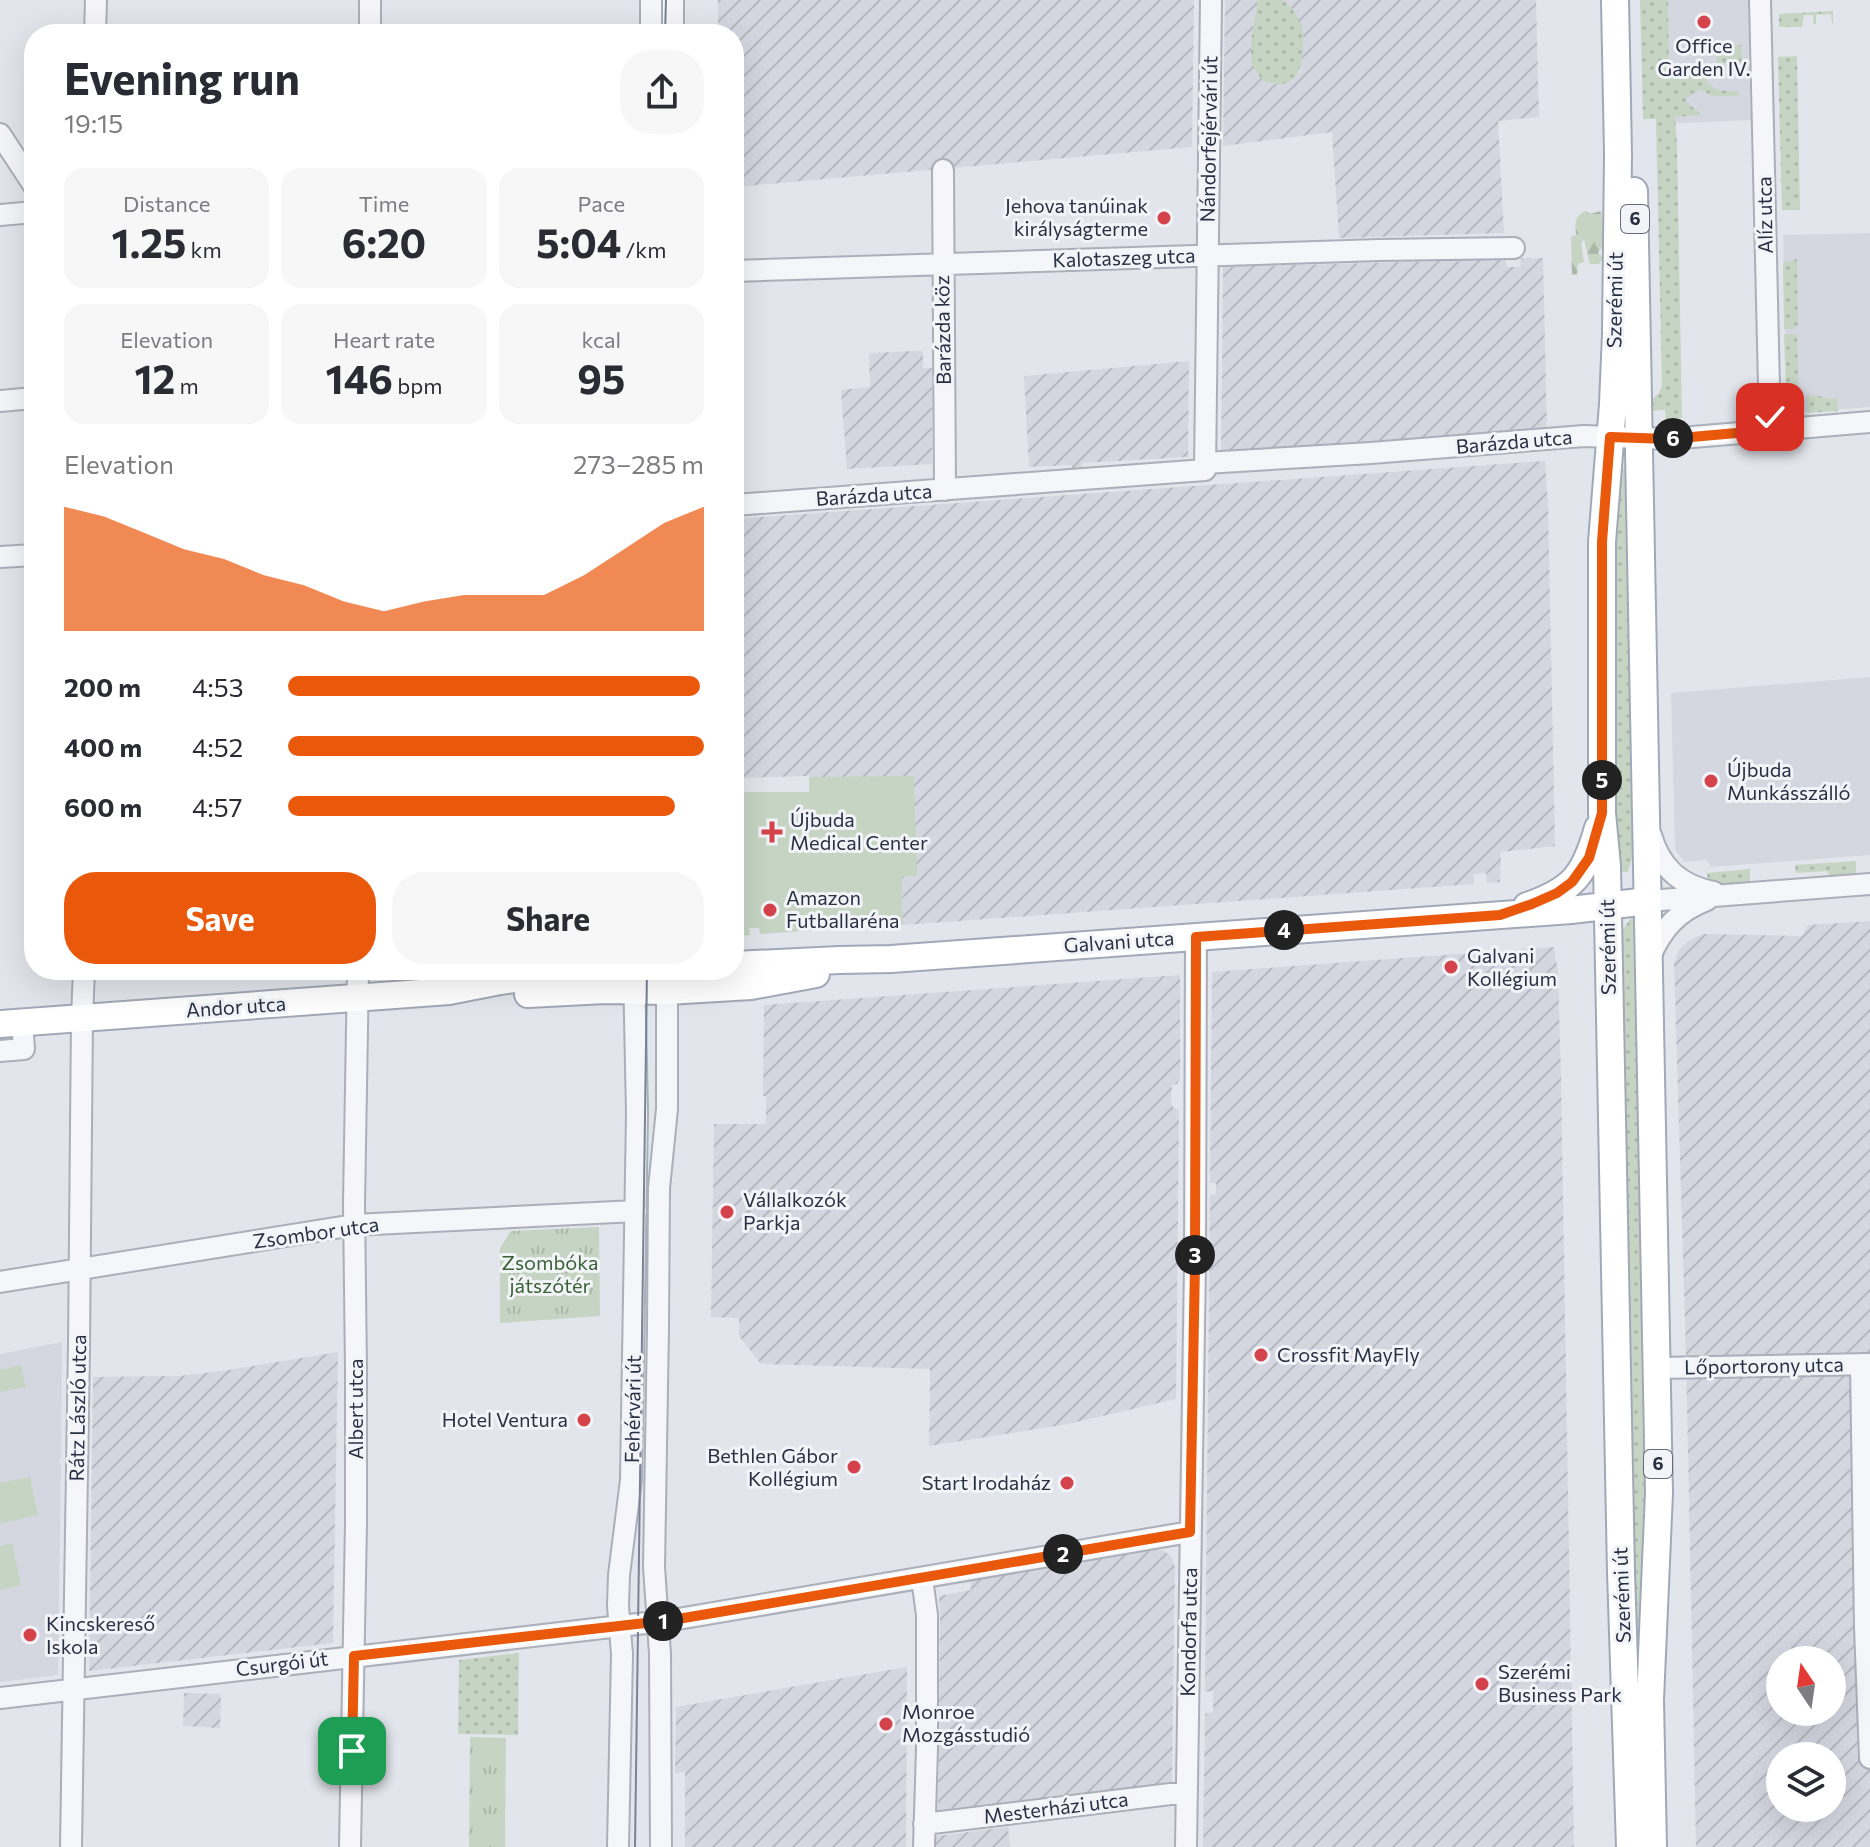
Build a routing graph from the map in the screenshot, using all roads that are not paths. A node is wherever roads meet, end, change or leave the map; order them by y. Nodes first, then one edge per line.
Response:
1 (96, 0) edge
2 (370, 0) edge
3 (651, 0) edge
4 (673, 0) edge
5 (1211, 0) edge
6 (1615, 0) edge
7 (1630, 0) edge
8 (1760, 0) edge
9 (95, 24) edge
10 (370, 24) edge
11 (651, 24) edge
12 (673, 24) edge
13 (0, 134) edge
14 (943, 170) dead end
15 (24, 171) edge
16 (24, 213) edge
17 (0, 215) edge
18 (1514, 248) dead end
19 (1207, 255) junction
20 (943, 263) junction
21 (744, 271) edge
22 (24, 399) edge
23 (0, 401) edge
24 (1870, 422) edge
25 (1770, 430) junction
26 (1610, 437) junction
27 (1639, 438) junction
28 (1205, 467) junction
29 (945, 490) junction
30 (744, 504) edge
31 (24, 556) edge
32 (0, 557) edge
33 (1602, 813) junction
34 (1647, 822) junction
35 (1870, 884) edge
36 (1730, 894) junction
37 (1648, 901) junction
38 (1607, 907) junction
39 (1500, 915) junction
40 (1196, 937) junction
41 (891, 959) junction
42 (1649, 960) junction
43 (744, 965) edge
44 (84, 980) edge
45 (358, 980) edge
46 (508, 980) edge
47 (634, 980) edge
48 (667, 980) edge
49 (449, 991) junction
50 (357, 998) junction
51 (82, 1018) junction
52 (11, 1023) edge
53 (0, 1051) edge
54 (636, 1211) junction
55 (354, 1225) junction
56 (79, 1269) junction
57 (0, 1282) edge
58 (1866, 1364) edge
59 (1657, 1368) junction
60 (1190, 1532) junction
61 (626, 1535) junction
62 (922, 1578) junction
63 (659, 1621) junction
64 (620, 1626) junction
65 (354, 1656) junction
66 (73, 1690) junction
67 (0, 1698) edge
68 (1870, 1758) edge
69 (1187, 1792) junction
70 (924, 1824) junction
71 (71, 1847) edge
72 (350, 1847) edge
73 (618, 1847) edge
74 (661, 1847) edge
75 (924, 1847) edge
76 (1186, 1847) edge
77 (1630, 1847) edge
78 (1653, 1847) edge

1 - 9 street
2 - 10 street
3 - 11 street
4 - 12 street
5 - 19 street, Nándorfejérvári út
6 - 26 main road, Szerémi út / 6
7 - 27 main road, Szerémi út / 6
8 - 25 street, Alíz utca
13 - 15 street
14 - 20 street, Barázda köz
16 - 17 street
18 - 19 street, Kalotaszeg utca
19 - 20 street, Kalotaszeg utca
19 - 28 street, Nándorfejérvári út
20 - 21 street, Kalotaszeg utca
20 - 29 street, Barázda köz
22 - 23 street
24 - 25 street, Barázda utca
25 - 27 street, Barázda utca
26 - 27 street, Barázda utca
26 - 28 street, Barázda utca
26 - 33 main road, Szerémi út / 6
27 - 34 main road, Szerémi út / 6
28 - 29 street, Barázda utca
29 - 30 street, Barázda utca
31 - 32 street
33 - 38 main road, Szerémi út / 6
33 - 39 main road
34 - 36 street, Galvani utca
34 - 37 main road, Szerémi út / 6
35 - 36 street, Galvani utca
36 - 37 street, Galvani utca
36 - 42 street, Galvani utca
37 - 38 main road, Galvani utca
37 - 42 main road, Szerémi út / 6
38 - 39 main road, Galvani utca
38 - 77 main road, Szerémi út / 6
39 - 40 main road, Galvani utca
40 - 41 main road, Galvani utca
40 - 60 street, Kondorfa utca
41 - 43 main road, Galvani utca
41 - 48 main road, Galvani utca
42 - 59 main road, Szerémi út / 6
44 - 51 street, Rátz László utca
45 - 50 street, Albert utca
46 - 49 main road, Andor utca
47 - 48 main road, Andor utca
47 - 49 main road, Andor utca
47 - 54 street, Fehérvári út
48 - 63 street, Fehérvári út
49 - 50 main road, Andor utca
50 - 51 main road, Andor utca
50 - 55 street, Albert utca
51 - 52 main road, Andor utca
51 - 56 street, Rátz László utca
52 - 53 street, Andor utca
54 - 55 street, Zsombor utca
54 - 61 street, Fehérvári út
55 - 56 street, Zsombor utca
55 - 65 street, Albert utca
56 - 57 street, Zsombor utca
56 - 66 street, Rátz László utca
58 - 59 street, Lőportorony utca
58 - 68 street
59 - 78 main road, Szerémi út / 6
60 - 62 street, Csurgói út
60 - 69 street, Kondorfa utca
61 - 63 street
61 - 64 street, Fehérvári út
62 - 63 street, Csurgói út
62 - 70 street
63 - 64 street, Csurgói út
63 - 74 street, Fehérvári út
64 - 65 street, Csurgói út
64 - 73 street, Fehérvári út
65 - 66 street, Csurgói út
65 - 72 street, Albert utca
66 - 67 street, Csurgói út
66 - 71 street, Rátz László utca
69 - 70 street, Mesterházi utca
69 - 76 street, Kondorfa utca
70 - 75 street

